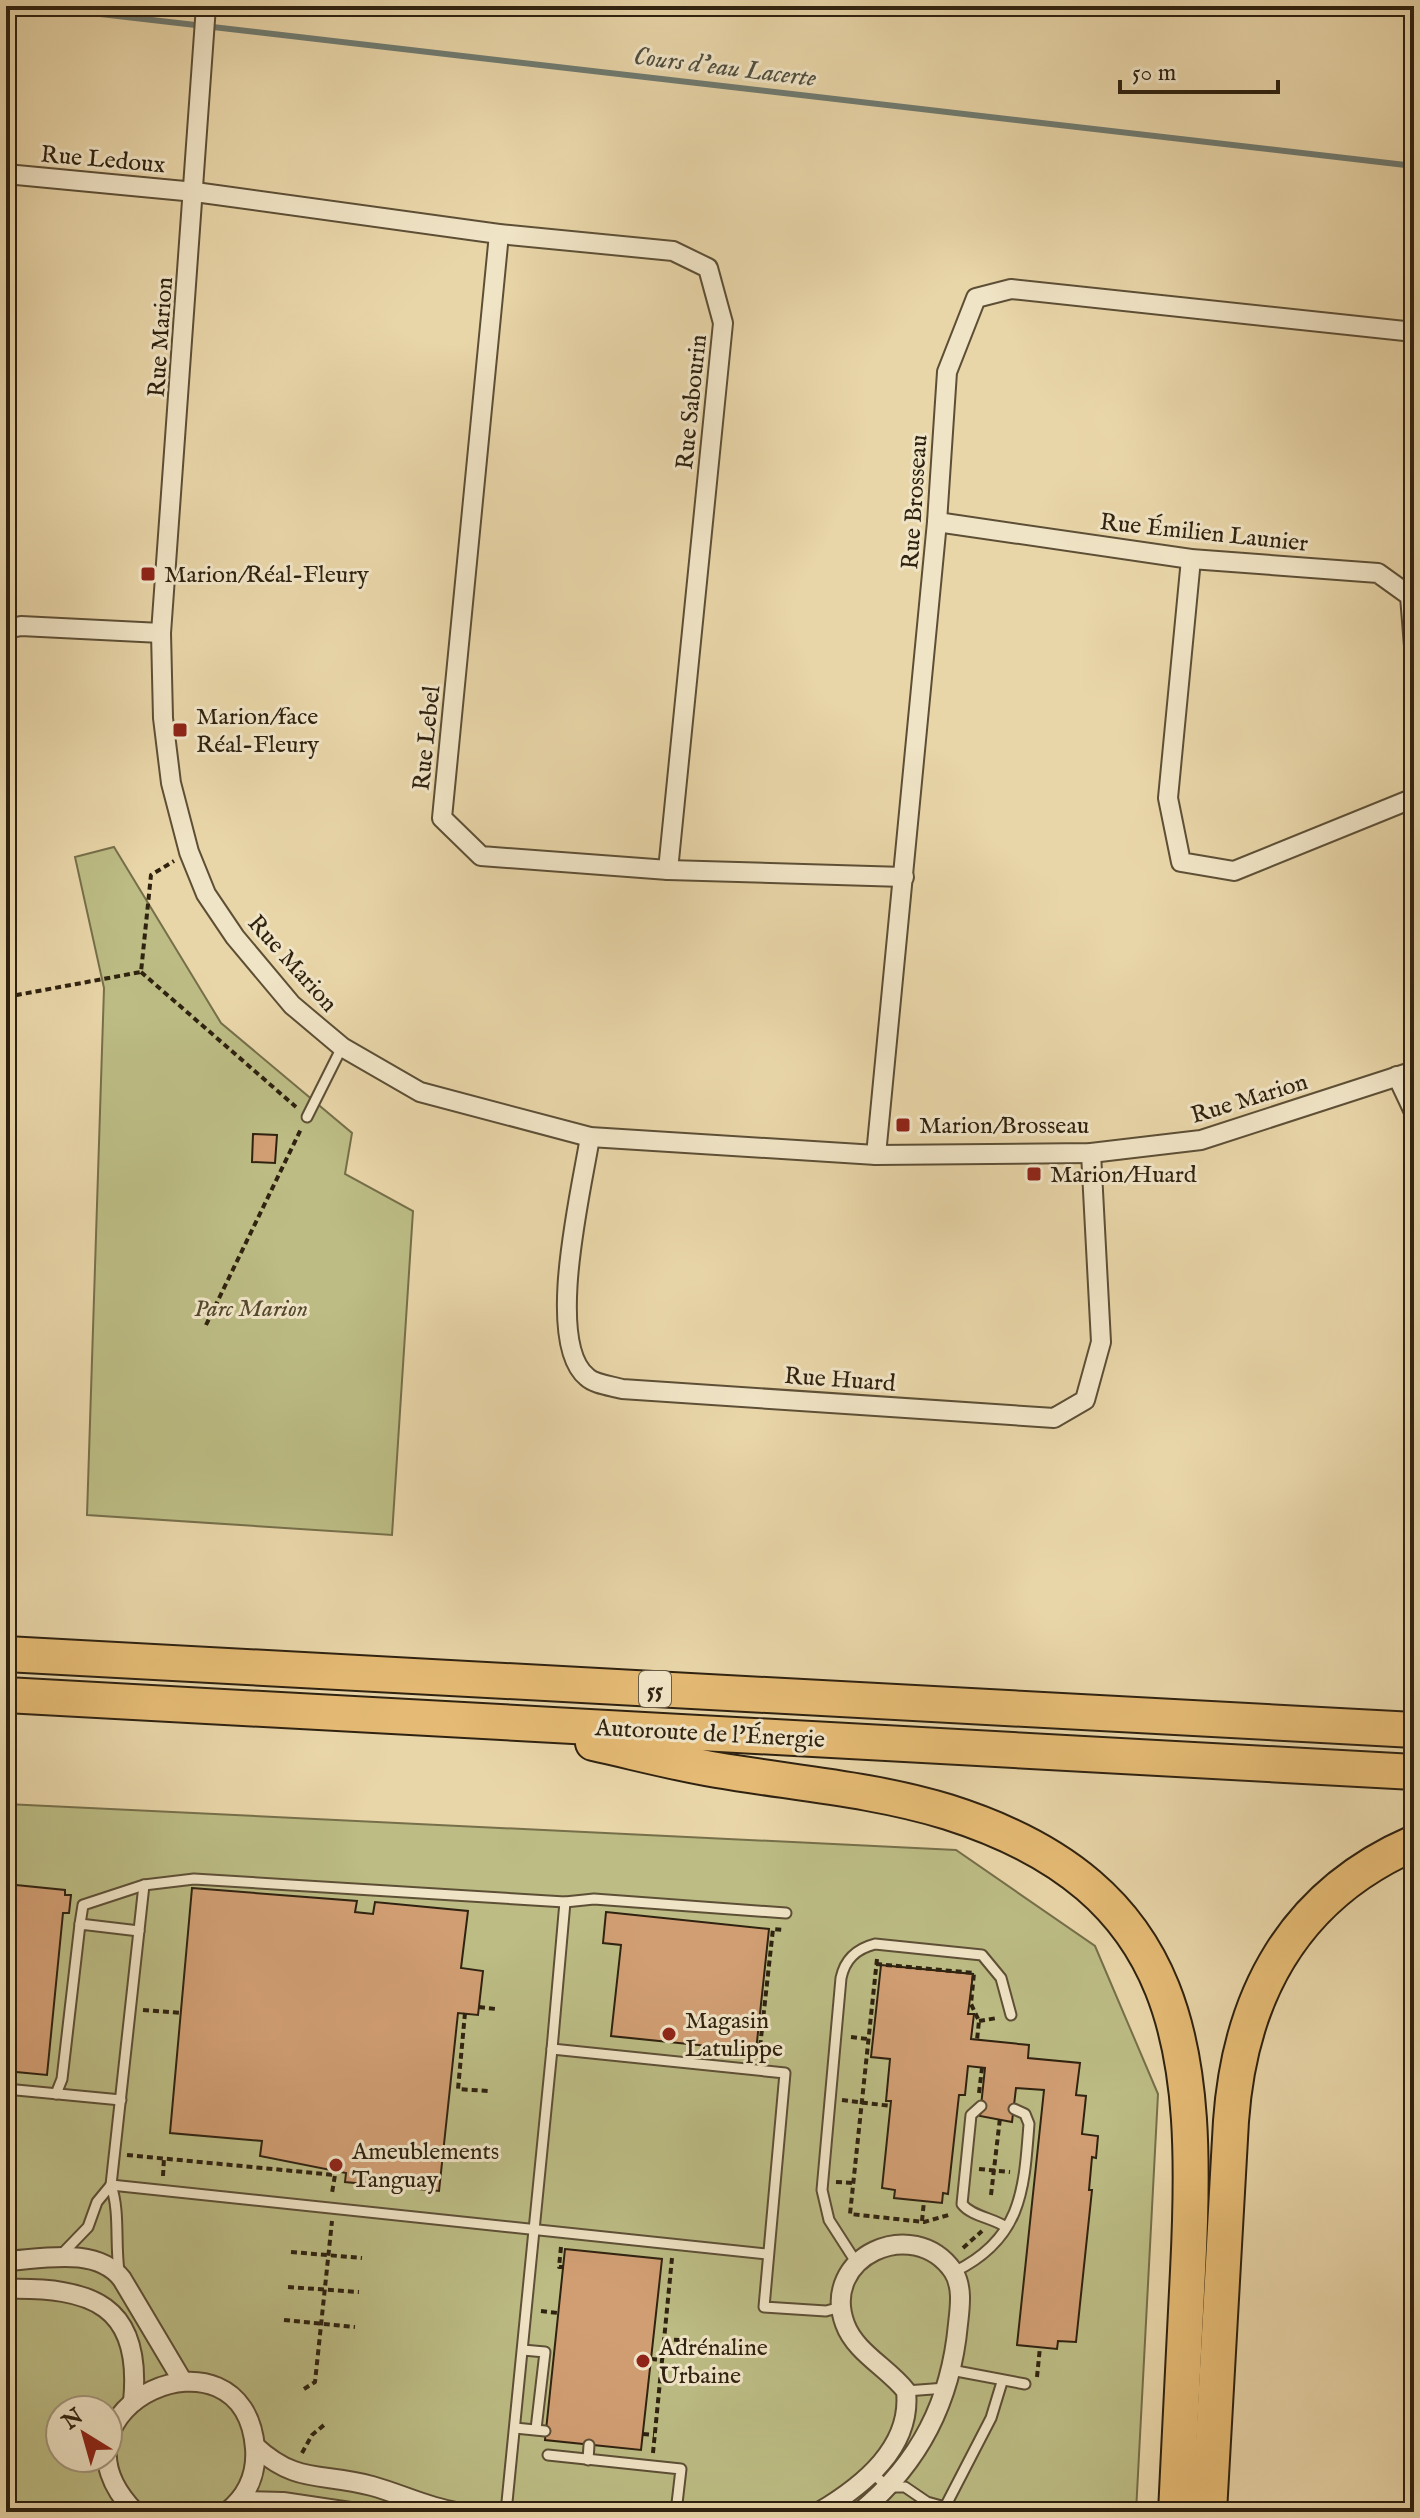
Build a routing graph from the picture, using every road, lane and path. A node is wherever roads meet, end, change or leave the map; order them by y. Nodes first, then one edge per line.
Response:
1 (206, 9) edge
2 (6, 174) edge
3 (195, 192) junction
4 (499, 234) junction
5 (1414, 332) edge
6 (937, 522) junction
7 (1191, 559) junction
8 (6, 629) edge
9 (161, 633) junction
10 (1414, 646) edge
11 (1414, 798) edge
12 (189, 852) junction
13 (668, 870) junction
14 (904, 877) junction
15 (141, 972) junction
16 (6, 997) edge
17 (342, 1047) junction
18 (1405, 1074) edge
19 (1414, 1112) edge
20 (307, 1117) junction
21 (590, 1137) junction
22 (1091, 1153) junction
23 (876, 1155) junction
24 (206, 1325) dead end
25 (6, 1654) edge
26 (6, 1695) edge
27 (1414, 1719) edge
28 (499, 1721) junction
29 (1305, 1724) junction
30 (1414, 1730) edge
31 (1414, 1772) edge
32 (1414, 1843) edge
33 (144, 1885) junction
34 (565, 1902) junction
35 (786, 1913) dead end
36 (80, 1924) junction
37 (784, 1930) dead end
38 (139, 1931) junction
39 (479, 2007) dead end
40 (496, 2009) dead end
41 (161, 2012) dead end
42 (181, 2013) dead end
43 (465, 2013) dead end
44 (1011, 2015) dead end
45 (848, 2037) dead end
46 (868, 2039) junction
47 (977, 2040) dead end
48 (552, 2049) junction
49 (745, 2056) dead end
50 (982, 2068) dead end
51 (6, 2089) edge
52 (488, 2091) dead end
53 (56, 2094) junction
54 (121, 2100) junction
55 (980, 2101) joint
56 (862, 2102) junction
57 (891, 2106) dead end
58 (1014, 2109) dead end
59 (1000, 2118) dead end
60 (130, 2155) dead end
61 (164, 2158) junction
62 (163, 2180) dead end
63 (111, 2185) junction
64 (335, 2194) dead end
65 (991, 2195) dead end
66 (924, 2201) dead end
67 (951, 2214) dead end
68 (332, 2219) dead end
69 (922, 2221) junction
70 (1006, 2227) junction
71 (535, 2229) junction
72 (982, 2231) dead end
73 (562, 2245) dead end
74 (959, 2251) dead end
75 (291, 2252) dead end
76 (767, 2254) junction
77 (328, 2255) junction
78 (672, 2257) dead end
79 (58, 2258) junction
80 (362, 2258) dead end
81 (6, 2261) edge
82 (856, 2262) junction
83 (563, 2267) dead end
84 (954, 2272) junction
85 (119, 2274) junction
86 (288, 2287) dead end
87 (6, 2289) edge
88 (325, 2289) junction
89 (359, 2292) dead end
90 (841, 2307) junction
91 (540, 2311) dead end
92 (558, 2313) dead end
93 (284, 2320) dead end
94 (321, 2324) junction
95 (355, 2327) dead end
96 (664, 2339) junction
97 (693, 2341) dead end
98 (1040, 2347) dead end
99 (523, 2350) junction
100 (651, 2359) dead end
101 (662, 2360) junction
102 (1037, 2372) dead end
103 (949, 2379) junction
104 (182, 2380) junction
105 (1002, 2382) junction
106 (1025, 2384) dead end
107 (304, 2389) dead end
108 (906, 2391) junction
109 (133, 2402) junction
110 (124, 2412) edge
111 (324, 2425) dead end
112 (515, 2428) junction
113 (643, 2434) dead end
114 (654, 2435) junction
115 (589, 2445) dead end
116 (255, 2446) junction
117 (300, 2454) dead end
118 (663, 2454) dead end
119 (548, 2455) dead end
120 (588, 2460) junction
121 (1211, 2472) junction
122 (872, 2473) junction
123 (113, 2474) edge
124 (888, 2487) junction
125 (233, 2506) edge
126 (434, 2508) junction
127 (135, 2512) edge
128 (350, 2512) edge
129 (397, 2512) edge
130 (456, 2512) edge
131 (506, 2512) edge
132 (676, 2512) edge
133 (819, 2512) edge
134 (860, 2512) edge
135 (1176, 2512) edge
136 (1209, 2512) edge
137 (1230, 2512) edge

1 - 3 street, Rue Marion
2 - 3 street, Rue Ledoux
3 - 4 street, Rue Sabourin
3 - 9 street, Rue Marion
4 - 13 street, Rue Sabourin
4 - 13 street, Rue Lebel
5 - 6 street, Rue Brosseau
6 - 7 street, Rue Émilien Launier
6 - 14 street, Rue Brosseau
7 - 10 street, Rue Émilien Launier
7 - 11 street
8 - 9 street
9 - 12 street, Rue Marion
12 - 15 path
12 - 17 street, Rue Marion
13 - 14 street, Rue Lebel
14 - 23 street, Rue Brosseau
15 - 16 path
15 - 20 path
17 - 20 lane
17 - 21 street, Rue Marion
18 - 19 street
18 - 22 street, Rue Marion
20 - 24 path
21 - 22 street, Rue Huard
21 - 23 street, Rue Marion
22 - 23 street, Rue Marion
25 - 29 highway, Autoroute de l'Énergie / 55
26 - 28 highway, Autoroute de l'Énergie / 55
27 - 29 highway
28 - 31 highway, Autoroute de l'Énergie / 55
28 - 135 highway
29 - 30 highway, Autoroute de l'Énergie / 55
32 - 121 highway
33 - 34 lane
33 - 36 lane
33 - 38 lane
34 - 35 lane
34 - 48 lane
36 - 38 lane
36 - 53 lane
37 - 49 path
38 - 54 lane
39 - 40 path
41 - 42 path
43 - 52 path
44 - 82 lane
45 - 46 path
46 - 47 path
46 - 56 path
48 - 71 lane
48 - 76 lane
50 - 55 path
51 - 53 lane
53 - 54 lane
54 - 63 lane
55 - 70 lane
56 - 57 path
56 - 69 path
58 - 70 lane
59 - 65 path
60 - 61 path
61 - 62 path
61 - 64 path
63 - 71 lane
63 - 79 lane
63 - 85 lane
66 - 69 path
67 - 69 path
68 - 77 path
70 - 84 lane
71 - 76 lane
71 - 99 lane
72 - 74 path
73 - 83 path
75 - 77 path
76 - 90 lane
77 - 80 path
77 - 88 path
78 - 96 path
79 - 81 street
79 - 85 street
82 - 84 street
82 - 90 street
84 - 103 street
85 - 104 street
86 - 88 path
87 - 109 street
88 - 89 path
88 - 94 path
90 - 108 street
91 - 92 path
93 - 94 path
94 - 95 path
94 - 107 path
96 - 97 path
96 - 101 path
98 - 102 path
99 - 112 lane
99 - 112 lane
100 - 101 path
101 - 114 path
103 - 105 lane
103 - 108 lane
103 - 124 street
104 - 109 street
104 - 116 street
105 - 106 lane
105 - 124 lane
108 - 122 street
109 - 110 street
111 - 117 path
112 - 131 lane
113 - 114 path
114 - 118 path
115 - 120 lane
116 - 125 street
116 - 126 street
119 - 120 lane
120 - 132 lane
121 - 136 highway
121 - 137 highway
122 - 124 lane
122 - 133 street
123 - 127 street
124 - 134 street
125 - 128 street
126 - 129 street
126 - 130 street

